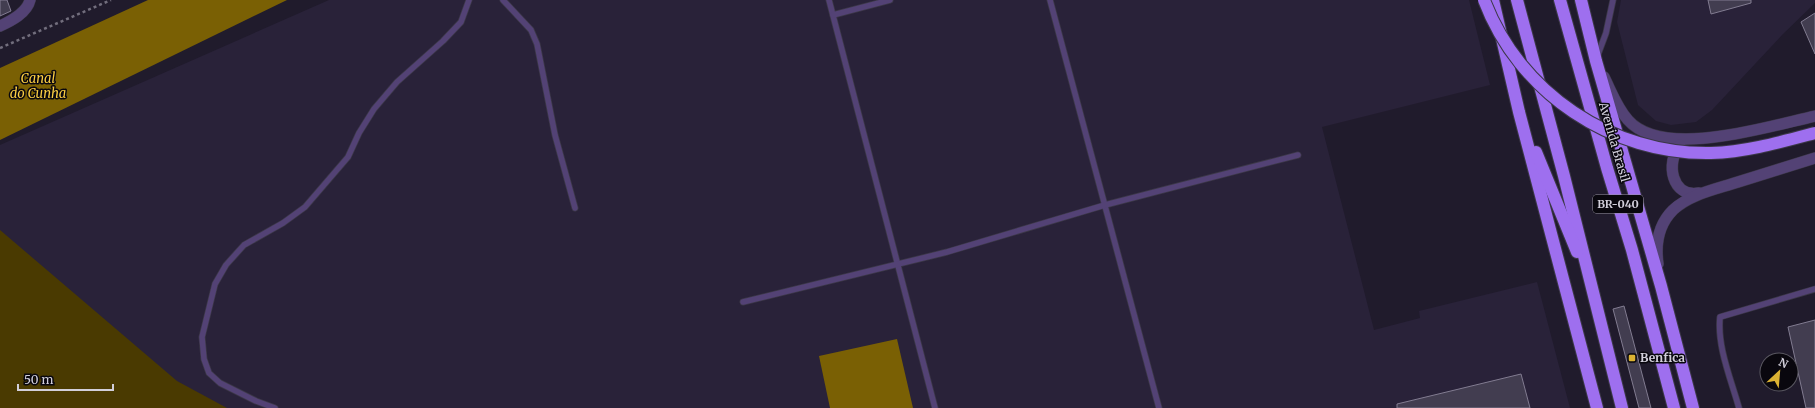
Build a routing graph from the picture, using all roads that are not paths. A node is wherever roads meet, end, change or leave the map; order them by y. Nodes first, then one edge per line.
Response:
1 (30, 0) edge
2 (469, 0) edge
3 (503, 0) edge
4 (829, 0) edge
5 (890, 0) edge
6 (1050, 0) edge
7 (1484, 0) edge
8 (1493, 0) edge
9 (1517, 0) edge
10 (1560, 0) edge
11 (1581, 0) edge
12 (1613, 0) edge
13 (833, 16) junction
14 (0, 26) edge
15 (1596, 61) junction
16 (1519, 112) junction
17 (1815, 112) edge
18 (1815, 116) edge
19 (1749, 131) junction
20 (1815, 133) edge
21 (1688, 139) junction
22 (1298, 155) dead end
23 (1815, 158) edge
24 (1710, 191) junction
25 (1105, 205) junction
26 (575, 208) dead end
27 (898, 264) junction
28 (1661, 286) junction
29 (1592, 289) junction
30 (1815, 289) edge
31 (743, 302) dead end
32 (275, 408) edge
33 (935, 408) edge
34 (1159, 408) edge
35 (1597, 408) edge
36 (1622, 408) edge
37 (1674, 408) edge
38 (1693, 408) edge
39 (1739, 408) edge

1 - 14 street
2 - 32 lane
3 - 26 lane
4 - 13 lane
5 - 13 lane
6 - 25 lane
7 - 20 highway, bridge
8 - 16 highway
9 - 29 highway
10 - 37 highway, Avenida Brasil / BR-040
11 - 15 highway, Avenida Brasil
12 - 15 lane
13 - 27 lane
15 - 21 street
15 - 28 highway, Avenida Brasil
16 - 29 highway
16 - 35 highway
17 - 19 lane
18 - 19 street
19 - 21 street
21 - 24 street
22 - 25 lane
23 - 24 street
24 - 28 street
25 - 27 lane
25 - 34 lane
27 - 31 lane
27 - 33 lane
28 - 38 highway, Avenida Brasil
29 - 36 highway
30 - 39 lane

